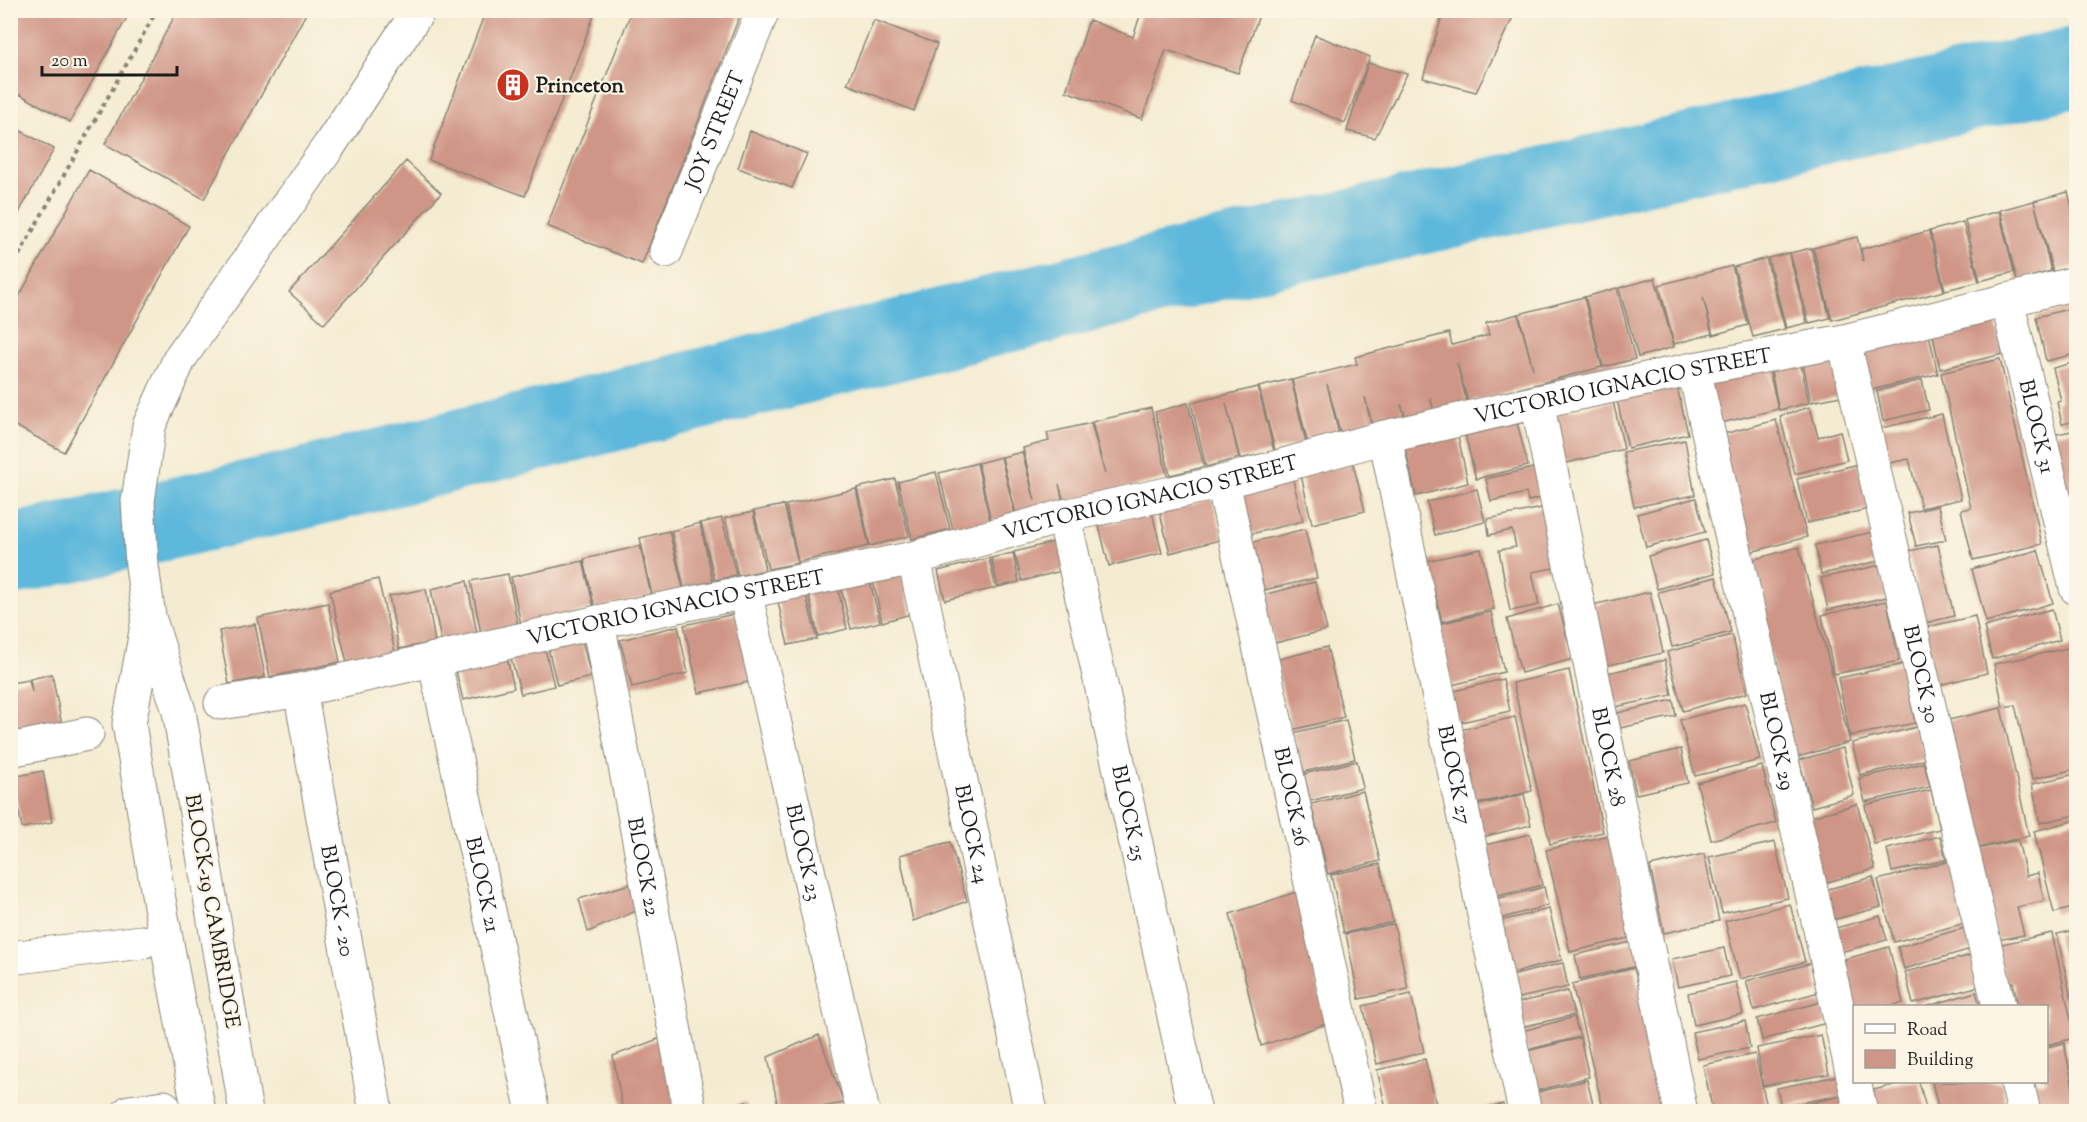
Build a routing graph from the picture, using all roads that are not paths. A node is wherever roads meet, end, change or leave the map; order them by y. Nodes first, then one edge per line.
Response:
1 (419, 10) edge
2 (763, 10) edge
3 (666, 251) dead end
4 (2076, 283) edge
5 (2007, 300) junction
6 (1844, 341) junction
7 (1694, 369) junction
8 (1537, 402) junction
9 (1384, 437) junction
10 (1223, 482) junction
11 (1064, 516) junction
12 (914, 558) junction
13 (2076, 588) edge
14 (745, 592) junction
15 (149, 617) junction
16 (598, 622) junction
17 (434, 659) junction
18 (300, 690) junction
19 (221, 704) dead end
20 (87, 734) dead end
21 (10, 750) edge
22 (142, 942) dead end
23 (10, 958) edge
24 (1999, 1005) edge
25 (1853, 1081) edge
26 (1854, 1083) edge
27 (2017, 1083) edge
28 (165, 1107) dead end
29 (129, 1112) edge
30 (199, 1112) edge
31 (246, 1112) edge
32 (375, 1112) edge
33 (533, 1112) edge
34 (690, 1112) edge
35 (863, 1112) edge
36 (1031, 1112) edge
37 (1195, 1112) edge
38 (1361, 1112) edge
39 (1525, 1112) edge
40 (1681, 1112) edge
41 (1860, 1112) edge
42 (2024, 1112) edge

1 - 15 street
2 - 3 street, JOY STREET
4 - 5 street, VICTORIO IGNACIO STREET
5 - 6 street, VICTORIO IGNACIO STREET
5 - 13 street, BLOCK 31
6 - 7 street, VICTORIO IGNACIO STREET
6 - 24 street, BLOCK 30
7 - 8 street, VICTORIO IGNACIO STREET
7 - 25 street, BLOCK 29
8 - 9 street, VICTORIO IGNACIO STREET
8 - 40 street, BLOCK 28
9 - 10 street, VICTORIO IGNACIO STREET
9 - 39 street, BLOCK 27
10 - 11 street, VICTORIO IGNACIO STREET
10 - 38 street, BLOCK 26
11 - 12 street, VICTORIO IGNACIO STREET
11 - 37 street, BLOCK 25
12 - 14 street, VICTORIO IGNACIO STREET
12 - 36 street, BLOCK 24
14 - 16 street, VICTORIO IGNACIO STREET
14 - 35 street, BLOCK 23
15 - 30 street
15 - 31 street, BLOCK-19 CAMBRIDGE
16 - 17 street, VICTORIO IGNACIO STREET
16 - 34 street, BLOCK 22
17 - 18 street, VICTORIO IGNACIO STREET
17 - 33 street, BLOCK 21
18 - 19 street, VICTORIO IGNACIO STREET
18 - 32 street, BLOCK - 20
20 - 21 street
22 - 23 street
26 - 41 street, BLOCK 29
27 - 42 street
28 - 29 street

